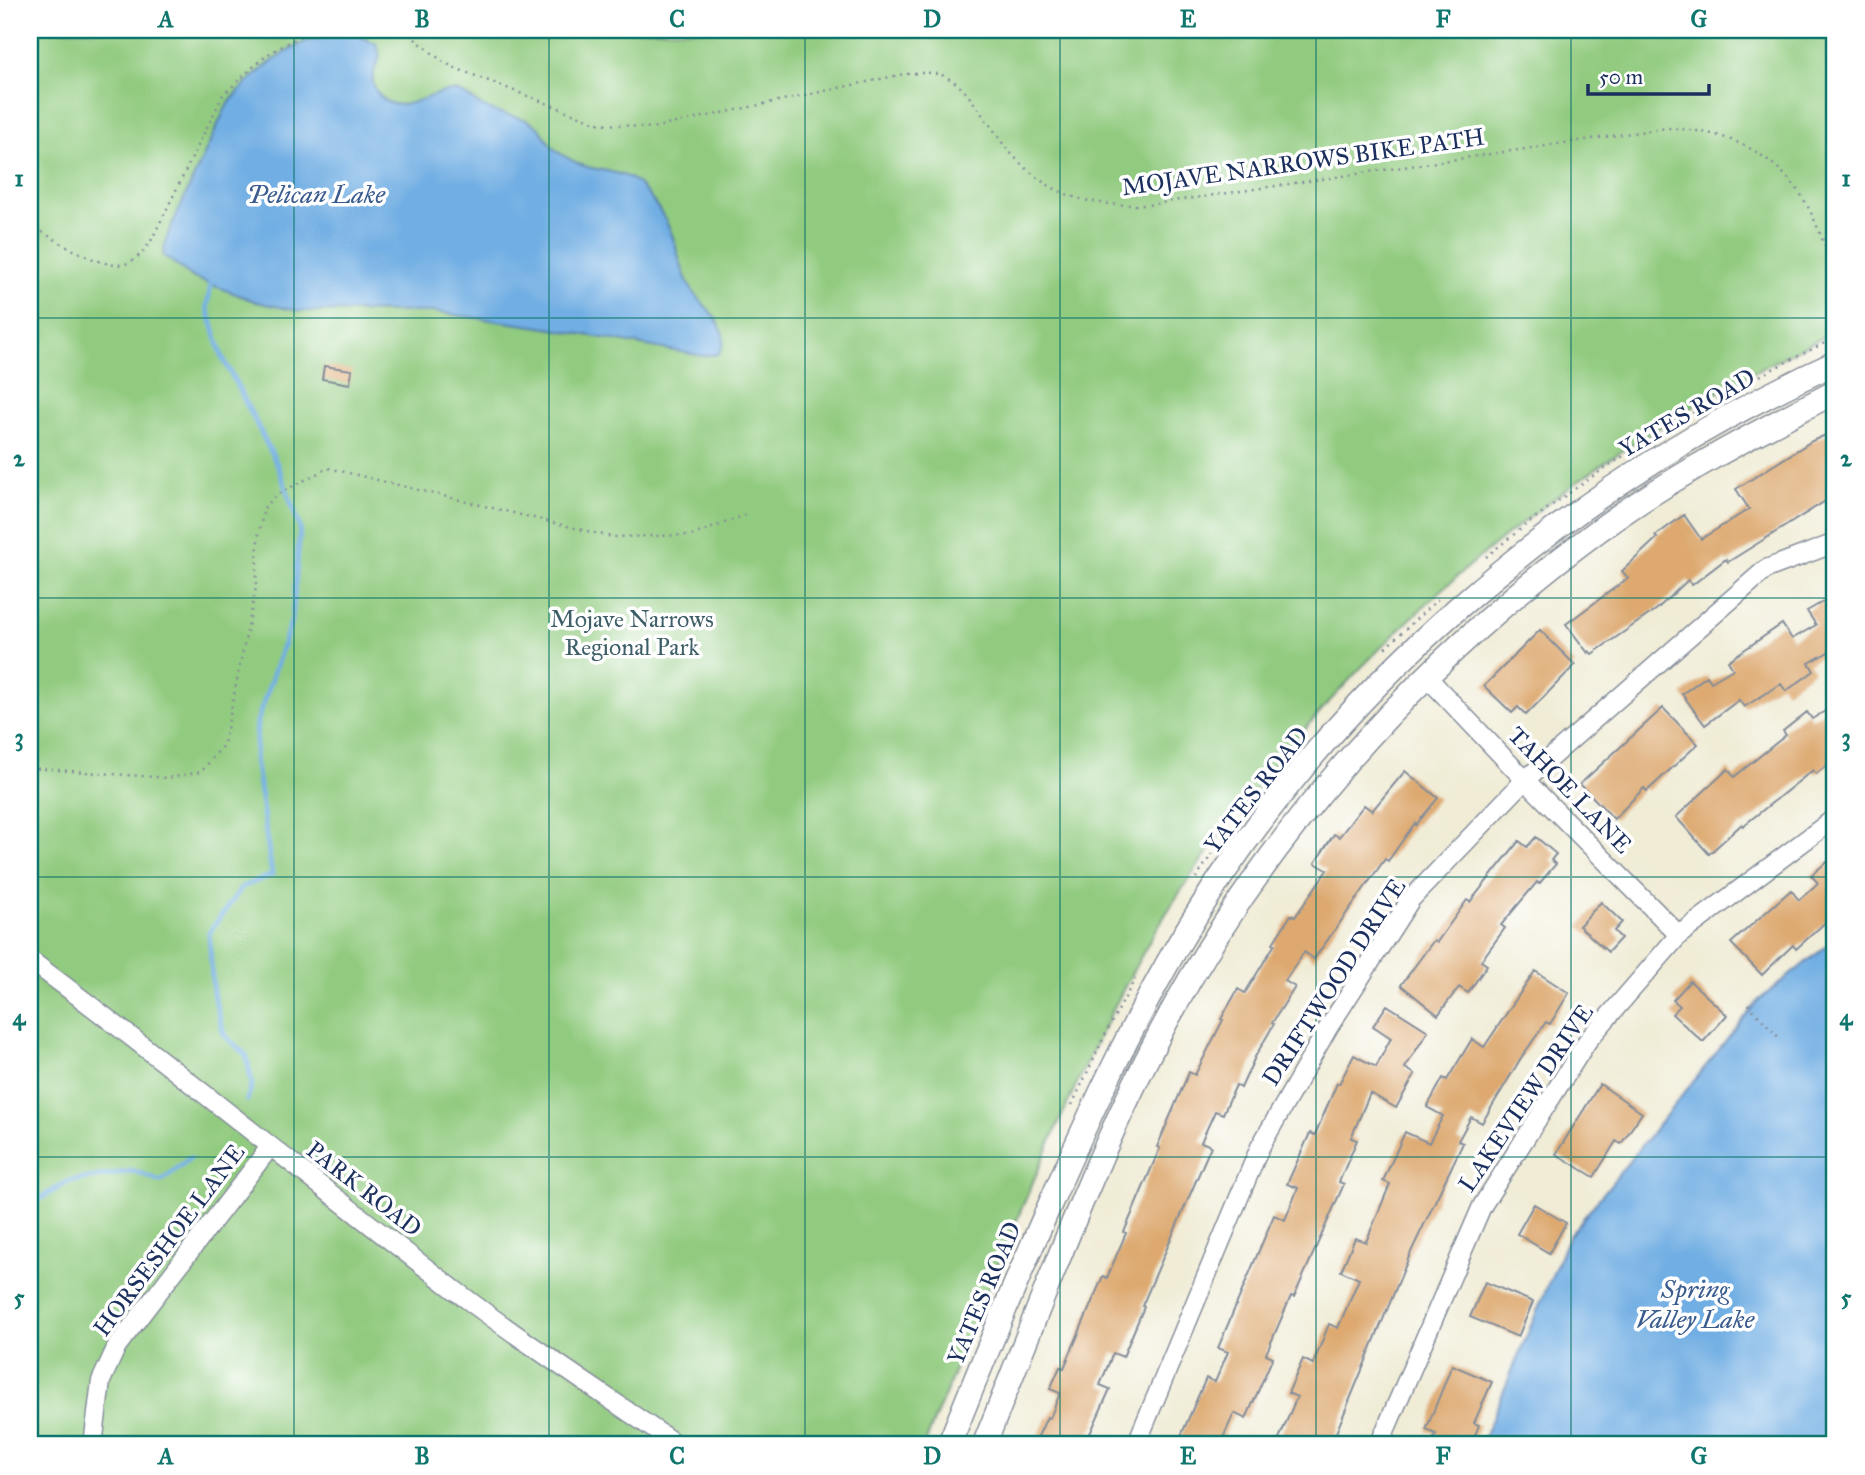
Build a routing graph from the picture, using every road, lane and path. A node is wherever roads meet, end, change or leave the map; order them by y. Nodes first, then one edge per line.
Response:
1 (311, 30) edge
2 (404, 30) edge
3 (30, 225) edge
4 (1835, 272) edge
5 (1835, 363) edge
6 (1835, 392) edge
7 (748, 513) dead end
8 (1835, 543) edge
9 (1426, 677) junction
10 (30, 768) edge
11 (1525, 780) junction
12 (1835, 818) edge
13 (1679, 936) junction
14 (30, 961) edge
15 (1748, 1004) dead end
16 (1781, 1040) dead end
17 (270, 1147) junction
18 (93, 1445) edge
19 (677, 1445) edge
20 (949, 1445) edge
21 (984, 1445) edge
22 (1136, 1445) edge
23 (1379, 1445) edge

1 - 3 path
2 - 4 path, MOJAVE NARROWS BIKE PATH
5 - 20 main road, YATES ROAD
6 - 9 main road
7 - 10 path
8 - 11 street, DRIFTWOOD DRIVE
9 - 11 street, TAHOE LANE
9 - 21 main road
11 - 13 street, TAHOE LANE
11 - 22 street, DRIFTWOOD DRIVE
12 - 13 street, LAKEVIEW DRIVE
13 - 23 street, LAKEVIEW DRIVE
14 - 17 street, PARK ROAD
15 - 16 path
17 - 18 street, HORSESHOE LANE
17 - 19 street, PARK ROAD

